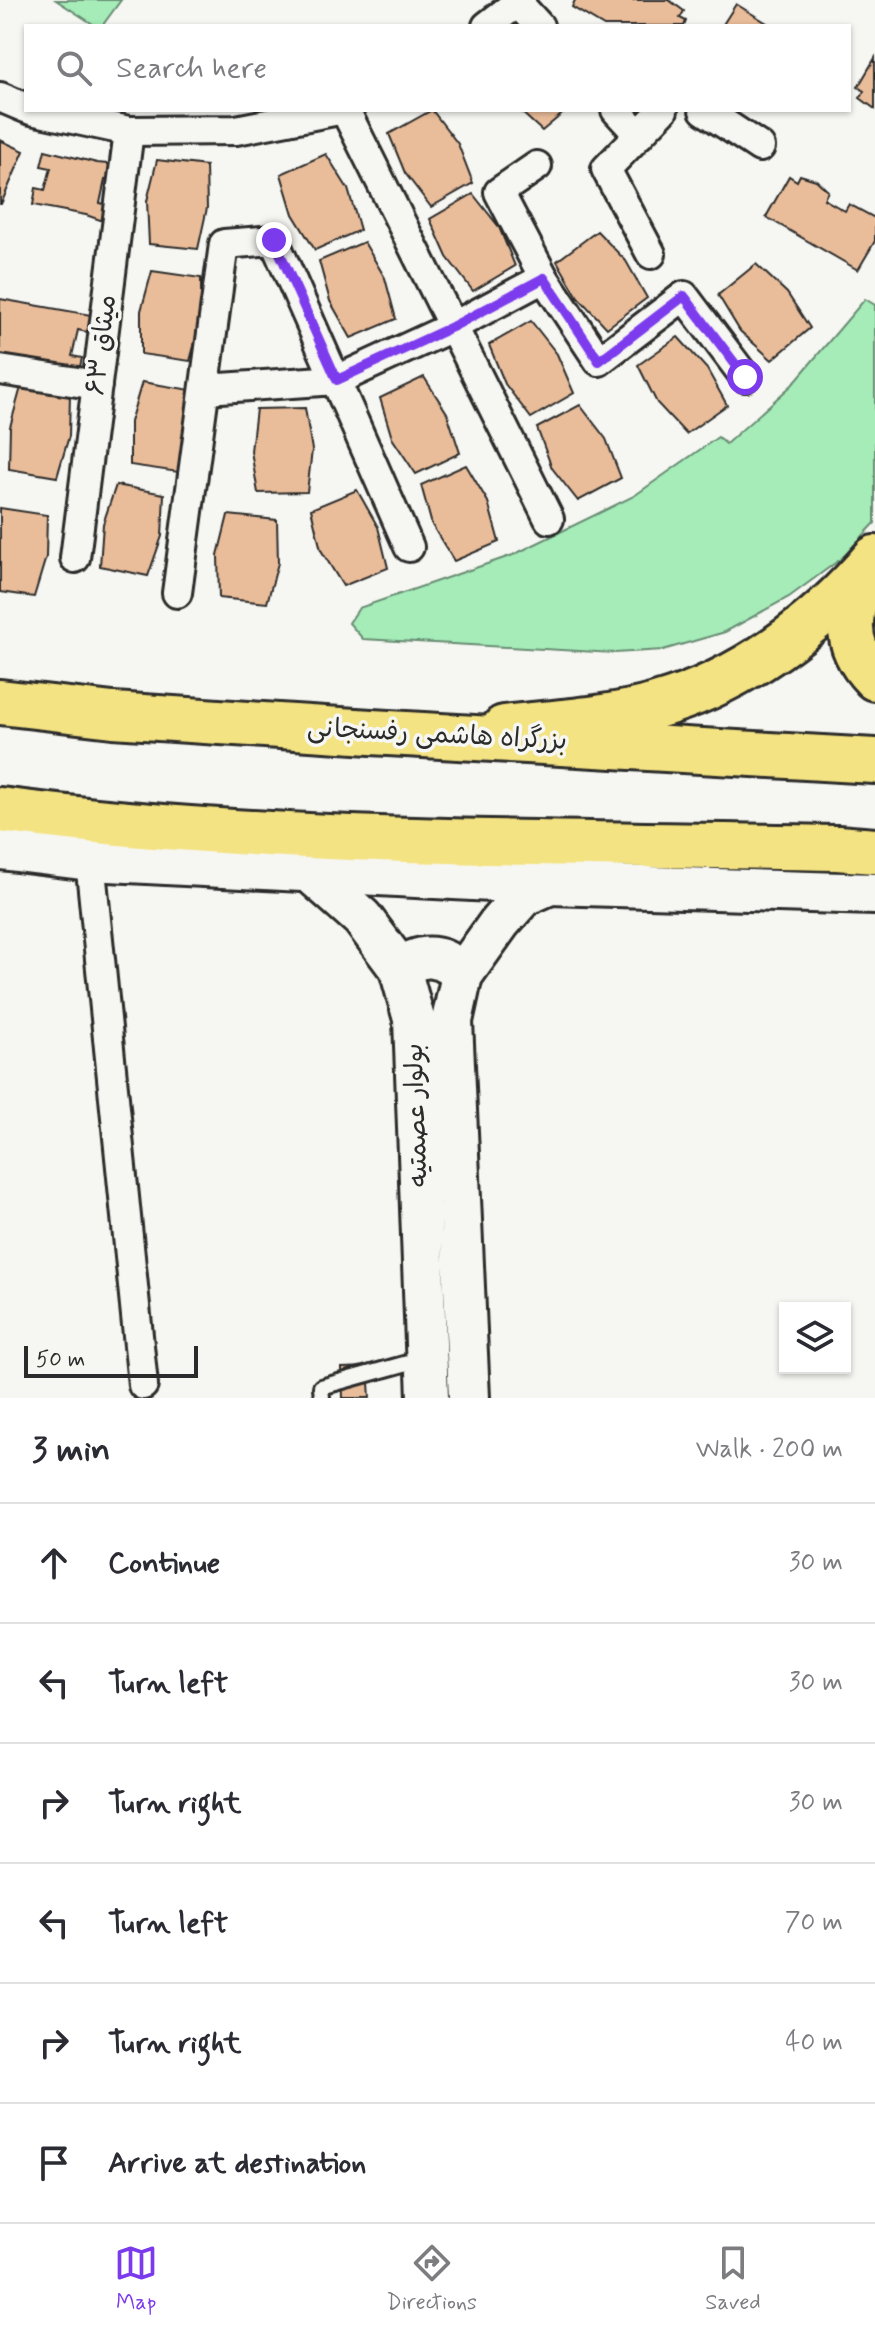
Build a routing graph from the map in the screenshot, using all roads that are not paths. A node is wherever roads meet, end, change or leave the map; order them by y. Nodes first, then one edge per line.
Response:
1 (520, 2) edge
2 (490, 24) edge
3 (537, 24) edge
4 (0, 97) edge
5 (24, 107) edge
6 (42, 112) edge
7 (331, 112) edge
8 (343, 112) edge
9 (618, 112) edge
10 (661, 112) edge
11 (707, 112) edge
12 (129, 131) junction
13 (639, 135) junction
14 (760, 147) dead end
15 (537, 166) dead end
16 (651, 254) dead end
17 (544, 278) junction
18 (452, 327) junction
19 (0, 370) edge
20 (745, 377) dead end
21 (337, 380) junction
22 (97, 385) junction
23 (206, 389) junction
24 (549, 519) dead end
25 (409, 547) dead end
26 (75, 558) dead end
27 (871, 563) edge
28 (177, 593) dead end
29 (875, 678) edge
30 (0, 702) edge
31 (442, 735) junction
32 (875, 761) edge
33 (0, 810) edge
34 (0, 849) edge
35 (875, 851) edge
36 (90, 860) junction
37 (308, 870) junction
38 (550, 884) junction
39 (875, 894) edge
40 (400, 969) junction
41 (462, 975) junction
42 (426, 1358) junction
43 (143, 1385) dead end
44 (322, 1398) edge
45 (428, 1398) edge
46 (469, 1398) edge

1 - 2 street
1 - 3 street
4 - 5 street
6 - 12 street
7 - 12 street
8 - 18 street
9 - 13 street
10 - 13 street
11 - 14 street
12 - 22 street, میثاق ۶۳
13 - 16 street
15 - 17 street
17 - 18 street
17 - 20 street
18 - 21 street
18 - 24 street
19 - 22 street
21 - 23 street
21 - 23 street
21 - 25 street
22 - 26 street, میثاق ۶۳
23 - 28 street
27 - 29 main road
27 - 31 main road
30 - 31 main road, بزرگراه هاشمی رفسنجانی
31 - 32 main road, بزرگراه هاشمی رفسنجانی
33 - 35 main road
34 - 36 street
36 - 37 street
36 - 43 street
37 - 38 street
37 - 40 street, بولوار عصمتیه
38 - 39 street
38 - 41 street, بولوار عصمتیه
40 - 41 street
40 - 42 street, بولوار عصمتیه
41 - 46 street, بولوار عصمتیه
42 - 44 lane
42 - 45 street, بولوار عصمتیه

